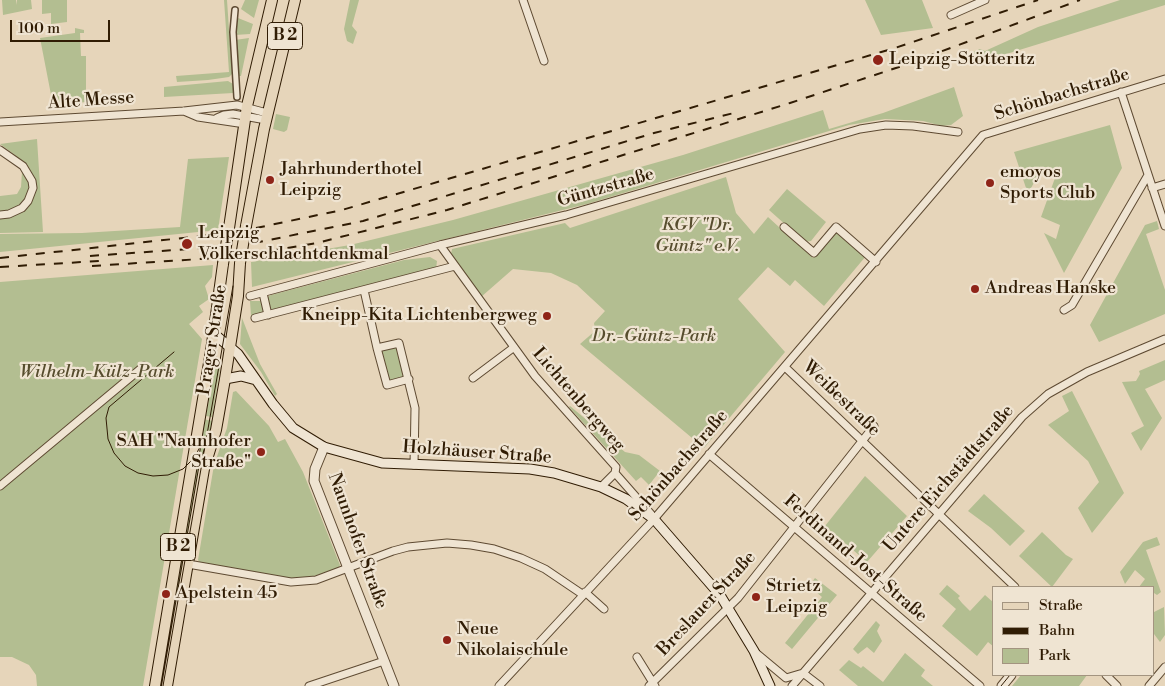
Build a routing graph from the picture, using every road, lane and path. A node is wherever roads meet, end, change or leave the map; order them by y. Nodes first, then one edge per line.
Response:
1 (272, 0) edge
2 (295, 0) edge
3 (523, 0) edge
4 (985, 0) edge
5 (235, 10) dead end
6 (951, 15) dead end
7 (544, 61) dead end
8 (1165, 80) edge
9 (1122, 92) junction
10 (237, 97) dead end
11 (184, 111) junction
12 (246, 115) junction
13 (266, 116) junction
14 (0, 122) edge
15 (958, 132) dead end
16 (0, 150) edge
17 (1148, 175) junction
18 (1165, 184) edge
19 (1152, 188) junction
20 (0, 215) edge
21 (1165, 226) edge
22 (784, 227) dead end
23 (440, 245) junction
24 (876, 262) junction
25 (455, 266) junction
26 (364, 290) junction
27 (263, 293) junction
28 (250, 296) dead end
29 (1064, 310) dead end
30 (268, 315) junction
31 (255, 318) dead end
32 (213, 333) junction
33 (1165, 339) edge
34 (230, 347) junction
35 (377, 348) junction
36 (513, 348) junction
37 (144, 366) dead end
38 (785, 366) junction
39 (473, 378) dead end
40 (225, 379) junction
41 (409, 379) junction
42 (256, 380) junction
43 (874, 426) dead end
44 (863, 440) junction
45 (324, 447) junction
46 (709, 454) junction
47 (414, 465) junction
48 (616, 473) junction
49 (0, 486) edge
50 (600, 487) junction
51 (939, 513) junction
52 (654, 519) junction
53 (795, 527) junction
54 (188, 564) junction
55 (349, 568) junction
56 (1014, 586) edge
57 (871, 592) junction
58 (583, 593) junction
59 (728, 608) junction
60 (604, 609) dead end
61 (754, 651) junction
62 (636, 657) dead end
63 (384, 661) junction
64 (1165, 667) edge
65 (803, 673) junction
66 (1010, 676) edge
67 (1107, 676) edge
68 (652, 685) edge
69 (155, 686) edge
70 (168, 686) edge
71 (309, 686) edge
72 (394, 686) edge
73 (499, 686) edge
74 (770, 686) edge
75 (792, 686) edge
76 (820, 686) edge
77 (980, 686) edge
78 (1002, 686) edge
79 (1117, 686) edge
80 (1149, 686) edge

1 - 12 main road, Prager Straße / B 2
2 - 13 main road, Prager Straße / B 2
3 - 7 street
4 - 6 street
5 - 10 street
8 - 9 street, Schönbachstraße
9 - 17 street
9 - 24 street, Schönbachstraße
11 - 12 street, Alte Messe
11 - 12 street, Alte Messe
11 - 14 street, Alte Messe
12 - 13 street, Alte Messe
12 - 32 main road, Prager Straße / B 2, bridge
13 - 34 main road, Prager Straße / B 2, bridge
15 - 23 street, Güntzstraße
16 - 20 street
17 - 19 street
17 - 29 street
18 - 19 street
19 - 21 street
22 - 24 street
23 - 25 street, Lichtenbergweg
23 - 27 street, Güntzstraße
24 - 38 street, Schönbachstraße
25 - 26 street
25 - 36 street, Lichtenbergweg
26 - 30 street
26 - 35 street
27 - 28 street, Güntzstraße
27 - 30 street
30 - 31 street
32 - 34 main road
32 - 69 main road, Prager Straße / B 2
33 - 51 street, Untere Eichstädtstraße
34 - 40 main road, Prager Straße / B 2
34 - 42 main road
35 - 41 street
35 - 41 street
36 - 39 street, Lichtenbergweg
36 - 48 street, Lichtenbergweg
37 - 49 street
38 - 44 street, Weißestraße
38 - 46 street, Schönbachstraße
40 - 42 main road
40 - 54 main road, Prager Straße / B 2
41 - 47 street
42 - 45 main road
43 - 44 street, Breslauer Straße
44 - 51 street, Weißestraße
44 - 53 street, Breslauer Straße
45 - 47 main road, Holzhäuser Straße
45 - 55 main road, Naunhofer Straße
46 - 52 street, Schönbachstraße
46 - 53 street, Ferdinand-Jost-Straße
47 - 50 main road, Holzhäuser Straße
48 - 50 street, Lichtenbergweg
48 - 52 street, Lichtenbergweg
50 - 52 main road, Holzhäuser Straße
51 - 56 street, Weißestraße
51 - 57 street, Untere Eichstädtstraße
52 - 58 street, Schönbachstraße
52 - 59 main road, Holzhäuser Straße
53 - 57 street, Ferdinand-Jost-Straße
53 - 59 street, Breslauer Straße
54 - 55 street
54 - 70 main road, Prager Straße / B 2
55 - 58 street
55 - 63 main road, Naunhofer Straße
57 - 65 street, Untere Eichstädtstraße
57 - 77 street, Ferdinand-Jost-Straße
58 - 60 street
58 - 73 street, Schönbachstraße
59 - 61 main road, Holzhäuser Straße
59 - 68 street, Breslauer Straße
61 - 65 street
61 - 74 main road, Holzhäuser Straße
62 - 68 street, Breslauer Straße
63 - 71 street
63 - 72 main road, Naunhofer Straße
64 - 80 street
65 - 75 street, Untere Eichstädtstraße
65 - 76 street
66 - 78 main road
67 - 79 street

